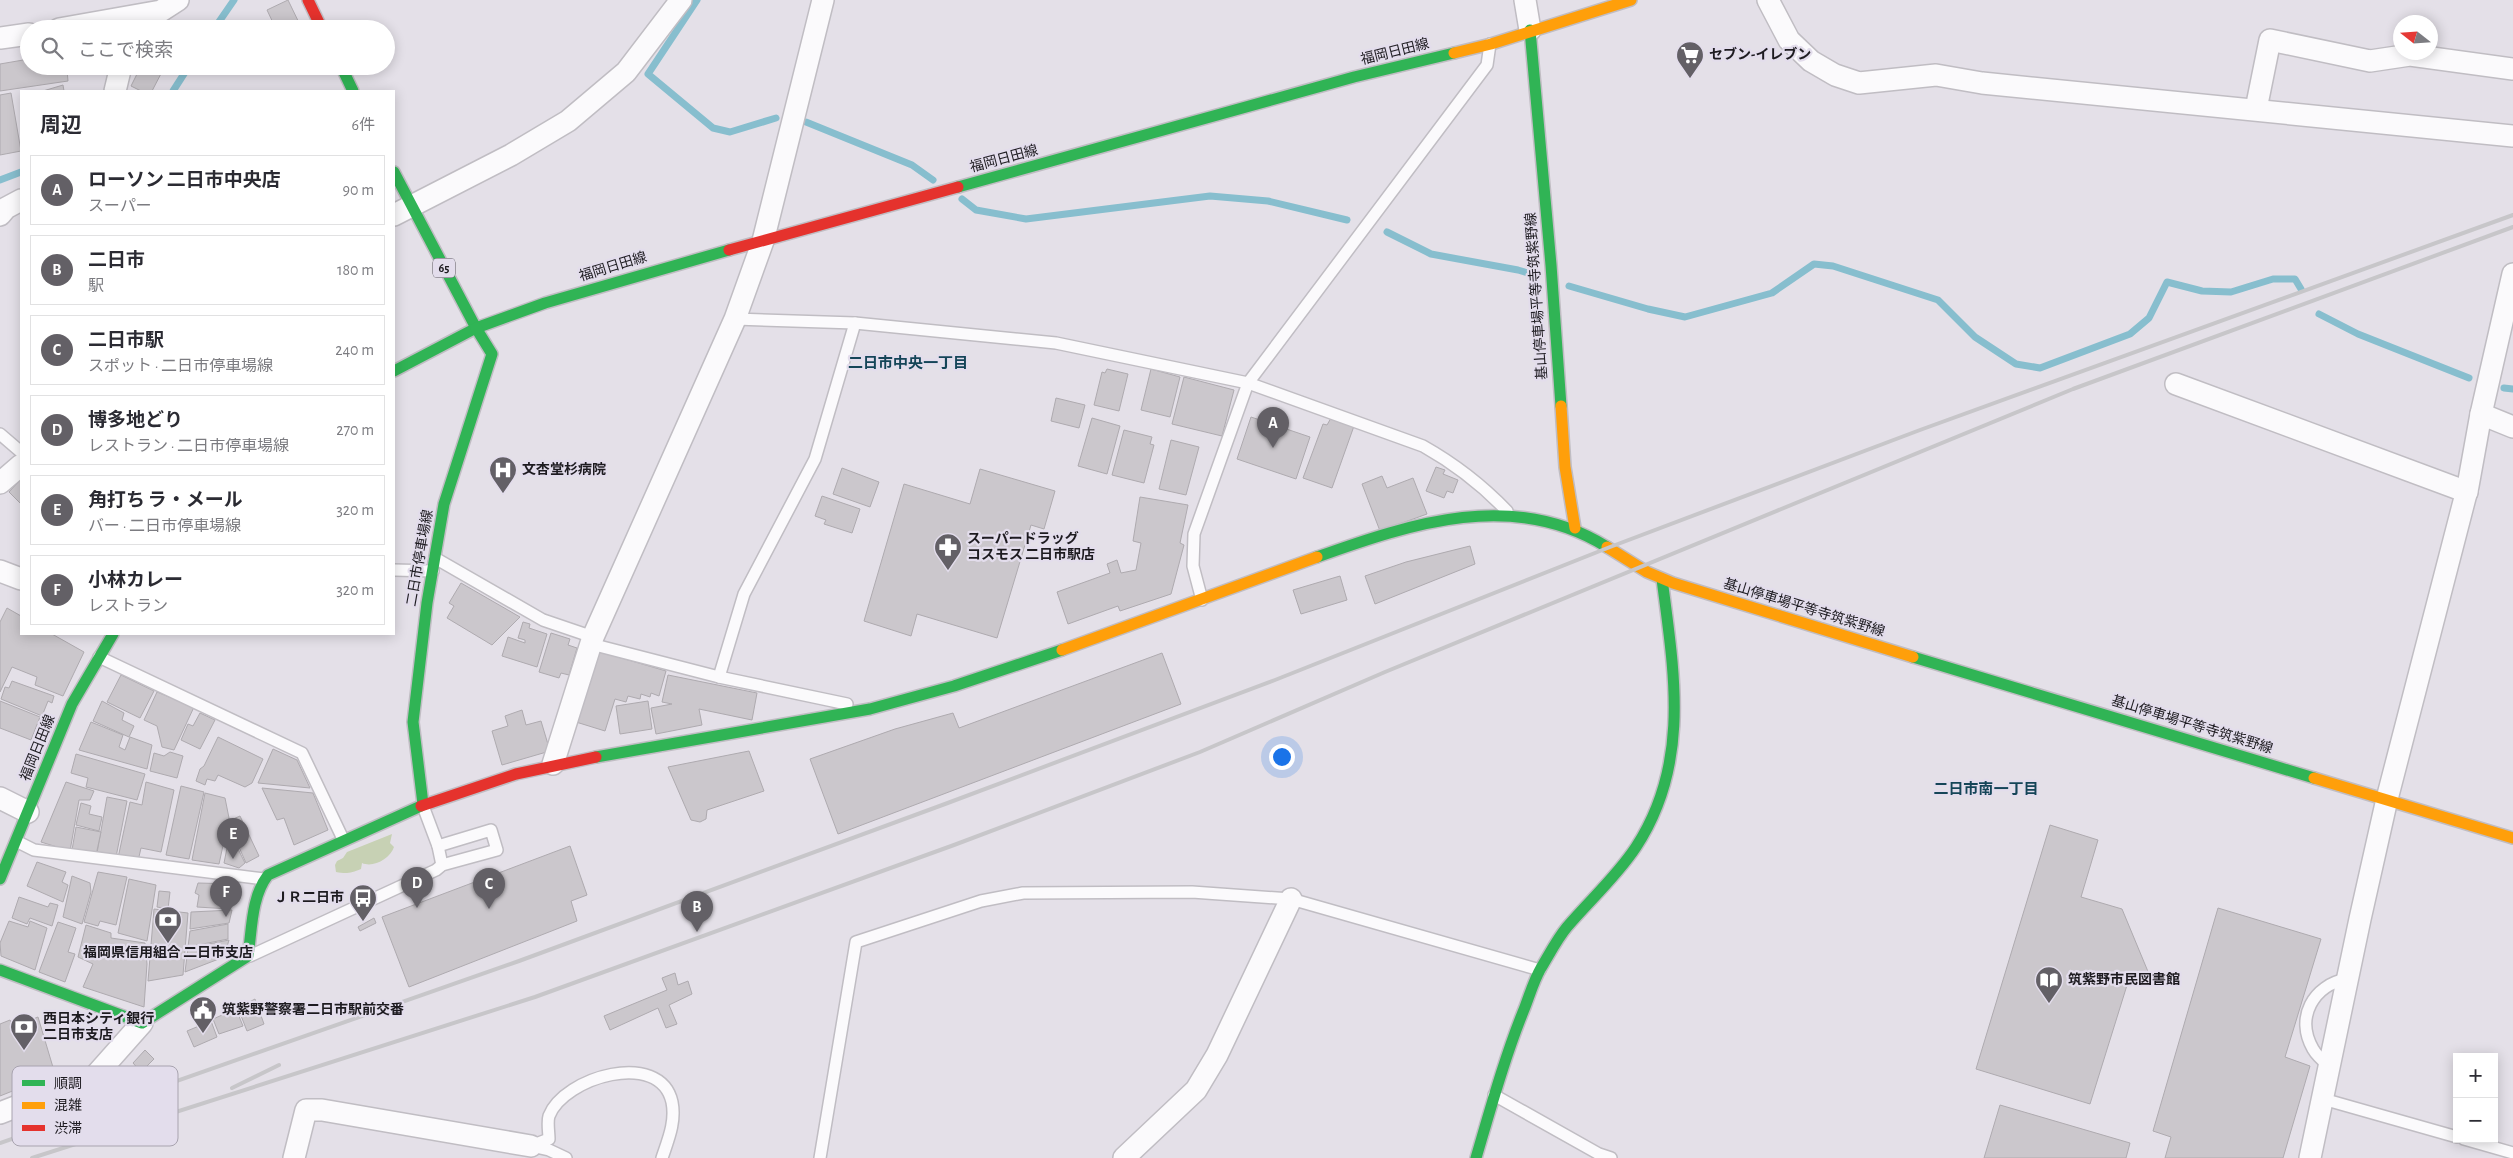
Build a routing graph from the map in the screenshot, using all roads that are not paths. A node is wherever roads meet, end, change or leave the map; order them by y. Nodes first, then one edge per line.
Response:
1 (178, 0) edge
2 (308, 0) edge
3 (681, 0) edge
4 (824, 0) edge
5 (1525, 0) edge
6 (1631, 0) edge
7 (1768, 0) edge
8 (128, 16) edge
9 (107, 20) edge
10 (318, 20) edge
11 (1530, 30) junction
12 (20, 35) edge
13 (0, 38) edge
14 (1491, 44) junction
15 (2513, 69) edge
16 (119, 75) edge
17 (345, 75) edge
18 (115, 90) edge
19 (353, 90) edge
20 (2256, 109) junction
21 (2513, 136) edge
22 (395, 176) edge
23 (20, 201) edge
24 (403, 212) edge
25 (0, 214) edge
26 (763, 241) junction
27 (2513, 274) edge
28 (2509, 310) edge
29 (735, 319) junction
30 (855, 323) junction
31 (476, 328) junction
32 (395, 370) edge
33 (1248, 383) junction
34 (2176, 384) dead end
35 (2481, 414) junction
36 (2513, 427) edge
37 (0, 434) edge
38 (20, 451) edge
39 (20, 466) edge
40 (0, 483) edge
41 (2467, 492) junction
42 (1512, 516) junction
43 (1576, 528) junction
44 (435, 558) junction
45 (395, 570) edge
46 (0, 571) edge
47 (433, 571) junction
48 (20, 579) edge
49 (1662, 579) junction
50 (1202, 600) junction
51 (111, 635) edge
52 (592, 640) junction
53 (99, 657) junction
54 (719, 677) junction
55 (870, 709) junction
56 (553, 764) junction
57 (0, 798) edge
58 (2387, 799) junction
59 (423, 804) junction
60 (28, 812) junction
61 (2513, 838) edge
62 (343, 839) junction
63 (16, 840) junction
64 (438, 846) junction
65 (442, 865) junction
66 (0, 879) edge
67 (264, 879) junction
68 (1291, 899) junction
69 (248, 956) junction
70 (0, 970) edge
71 (1540, 970) junction
72 (2348, 979) junction
73 (142, 1023) junction
74 (104, 1066) edge
75 (2329, 1066) junction
76 (1494, 1095) junction
77 (2322, 1099) junction
78 (12, 1108) edge
79 (0, 1113) edge
80 (2453, 1136) edge
81 (2478, 1143) edge
82 (531, 1146) junction
83 (2513, 1153) edge
84 (294, 1158) edge
85 (566, 1158) edge
86 (662, 1158) edge
87 (820, 1158) edge
88 (1124, 1158) edge
89 (1476, 1158) edge
90 (1611, 1158) edge
91 (2310, 1158) edge

1 - 8 street
2 - 10 main road
3 - 24 street
4 - 26 street
5 - 11 street
6 - 11 main road, 福岡日田線
7 - 20 street
8 - 9 street
11 - 14 main road, 福岡日田線
11 - 43 main road, 基山停車場平等寺筑紫野線
12 - 13 street
14 - 26 main road, 福岡日田線
14 - 33 lane
15 - 20 street
16 - 18 street
17 - 19 main road
20 - 21 street
22 - 24 main road, 65
23 - 25 street
24 - 31 main road, 65
26 - 29 street
26 - 31 main road, 福岡日田線
27 - 28 street
28 - 35 street
29 - 30 lane
29 - 52 street
30 - 33 lane
30 - 54 lane
31 - 32 main road, 福岡日田線
31 - 44 main road, 二日市停車場線
33 - 42 lane
33 - 50 lane
34 - 41 street
35 - 36 street
35 - 41 street
37 - 38 lane
39 - 40 street
41 - 58 street
42 - 43 main road
42 - 50 main road
43 - 49 main road, 基山停車場平等寺筑紫野線
44 - 47 main road, 二日市停車場線
44 - 52 lane
45 - 47 lane
46 - 48 street
47 - 59 main road, 二日市停車場線
49 - 58 main road, 基山停車場平等寺筑紫野線
49 - 71 main road
50 - 55 main road
51 - 53 main road, 福岡日田線
52 - 54 lane
52 - 56 street
53 - 60 main road, 福岡日田線
53 - 62 lane
54 - 55 lane
55 - 56 main road
56 - 59 main road
57 - 60 street
58 - 61 main road, 基山停車場平等寺筑紫野線
58 - 72 street
59 - 62 main road
59 - 64 lane
60 - 63 main road, 福岡日田線
62 - 67 main road
63 - 66 main road, 福岡日田線
63 - 67 lane
64 - 65 lane
64 - 65 lane
65 - 69 lane
67 - 69 main road
68 - 71 lane
68 - 87 lane
68 - 88 street
69 - 73 main road
70 - 73 main road
71 - 76 main road
72 - 75 street
72 - 75 lane
73 - 74 street
75 - 77 street
76 - 89 main road
76 - 90 lane
77 - 80 lane
77 - 91 street
78 - 79 street
81 - 83 lane
82 - 84 street
82 - 85 lane
82 - 86 lane

